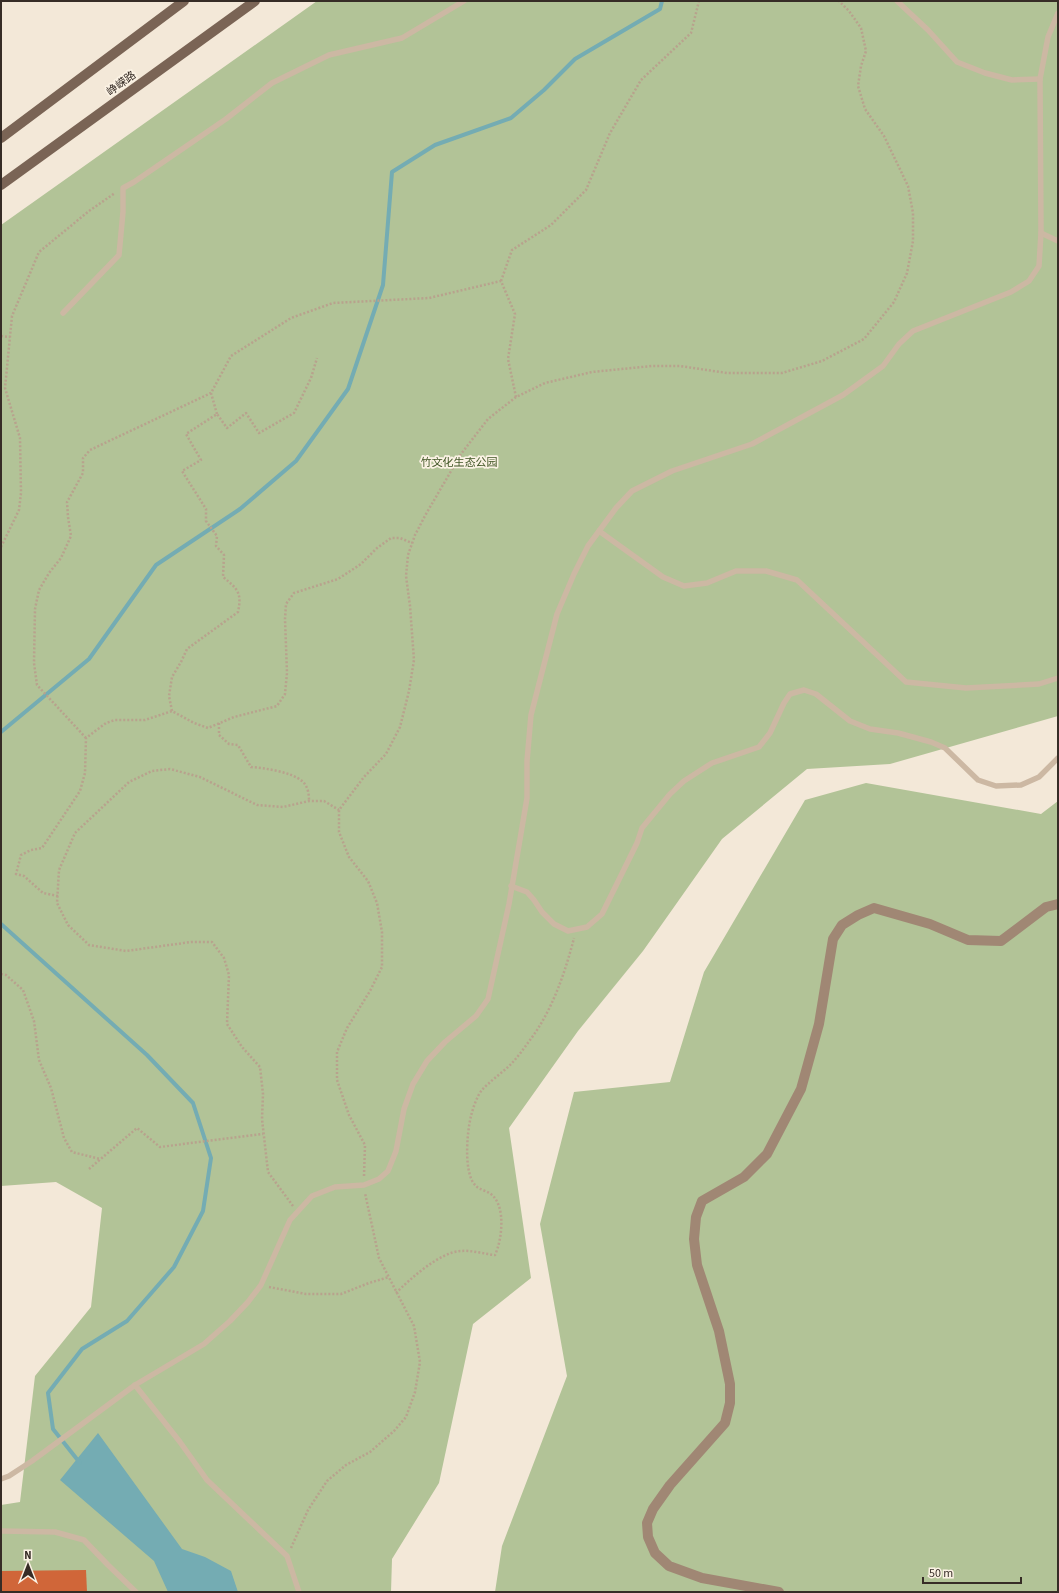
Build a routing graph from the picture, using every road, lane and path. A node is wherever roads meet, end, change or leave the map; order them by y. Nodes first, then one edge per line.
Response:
1 (184, 1) edge
2 (255, 1) edge
3 (464, 1) edge
4 (699, 1) edge
5 (839, 1) edge
6 (897, 1) edge
7 (1058, 13) edge
8 (1040, 79) junction
9 (1, 138) edge
10 (1, 185) edge
11 (123, 188) junction
12 (1041, 233) junction
13 (1058, 240) edge
14 (501, 281) junction
15 (63, 313) dead end
16 (1, 336) edge
17 (10, 336) junction
18 (318, 358) dead end
19 (211, 393) junction
20 (516, 397) junction
21 (217, 414) junction
22 (599, 531) junction
23 (412, 543) junction
24 (1, 547) edge
25 (1058, 678) edge
26 (172, 711) junction
27 (219, 723) junction
28 (86, 738) junction
29 (1058, 758) edge
30 (309, 801) junction
31 (339, 810) junction
32 (511, 886) junction
33 (58, 896) junction
34 (1058, 904) edge
35 (576, 929) junction
36 (1, 974) edge
37 (263, 1134) junction
38 (100, 1160) junction
39 (89, 1169) dead end
40 (364, 1185) junction
41 (297, 1212) junction
42 (389, 1277) junction
43 (260, 1285) junction
44 (396, 1293) junction
45 (135, 1385) junction
46 (1, 1479) edge
47 (1, 1531) edge
48 (287, 1556) junction
49 (136, 1592) edge
50 (299, 1592) edge
51 (779, 1592) edge

1 - 9 main road
2 - 10 main road, 峥嵘路
3 - 11 lane
4 - 14 path
5 - 20 path
6 - 8 lane
7 - 8 lane
8 - 12 lane
11 - 15 lane
11 - 17 path
12 - 13 lane
12 - 22 lane
14 - 19 path
14 - 20 path
16 - 17 path
17 - 24 path
18 - 21 path
19 - 21 path
19 - 28 path
20 - 23 path
21 - 26 path
22 - 25 lane
22 - 32 lane
23 - 27 path
23 - 31 path
26 - 27 path
26 - 28 path
27 - 30 path
28 - 33 path
29 - 35 lane
30 - 31 path
30 - 33 path
31 - 40 path
32 - 35 lane
32 - 40 lane
33 - 37 path
34 - 51 street
35 - 44 path
36 - 38 path
37 - 38 path
37 - 41 path
38 - 39 path
40 - 41 lane
40 - 42 path
41 - 43 lane
42 - 43 path
42 - 44 path
43 - 45 lane
44 - 48 path
45 - 46 lane
45 - 48 lane
47 - 49 lane
48 - 50 lane

